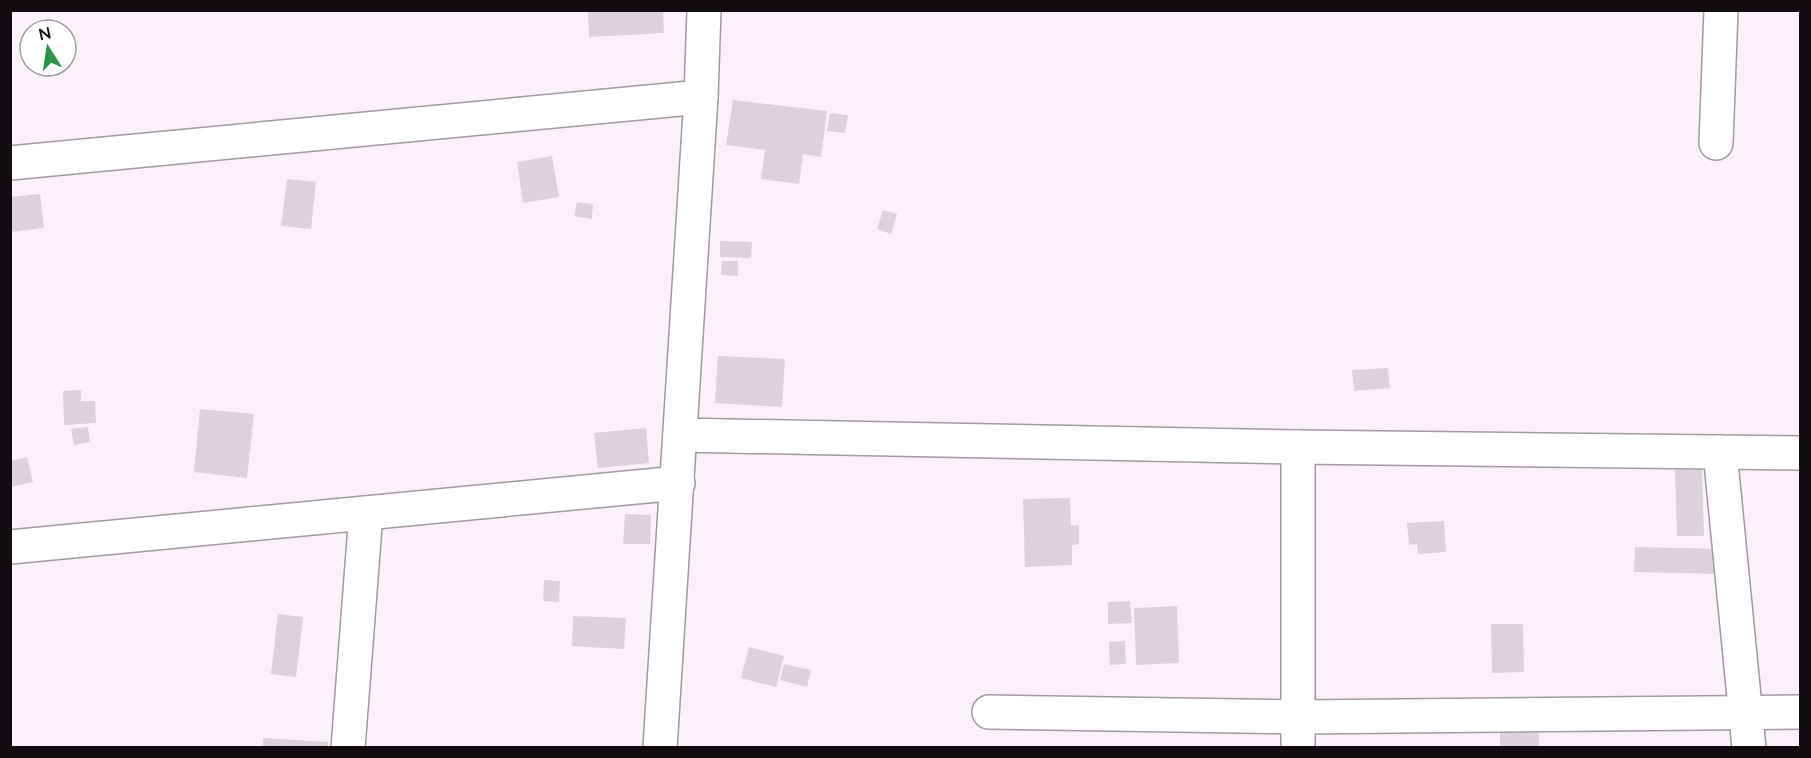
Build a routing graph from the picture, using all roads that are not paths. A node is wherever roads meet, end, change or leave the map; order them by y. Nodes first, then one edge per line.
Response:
1 (704, 10) edge
2 (1721, 10) edge
3 (701, 97) junction
4 (1716, 142) dead end
5 (10, 163) edge
6 (680, 435) junction
7 (1298, 447) junction
8 (1720, 452) junction
9 (1800, 453) edge
10 (678, 483) junction
11 (366, 513) junction
12 (10, 547) edge
13 (990, 712) dead end
14 (1800, 712) edge
15 (1746, 713) junction
16 (1298, 732) edge
17 (348, 747) edge
18 (660, 747) edge
19 (1749, 747) edge

1 - 3 street
2 - 4 street
3 - 5 street
3 - 6 street
6 - 7 street
6 - 10 street
7 - 8 street
7 - 16 street
8 - 9 street
8 - 15 street
10 - 11 street
10 - 18 street
11 - 12 street
11 - 17 street
13 - 16 street
14 - 15 street
15 - 16 street
15 - 19 street

